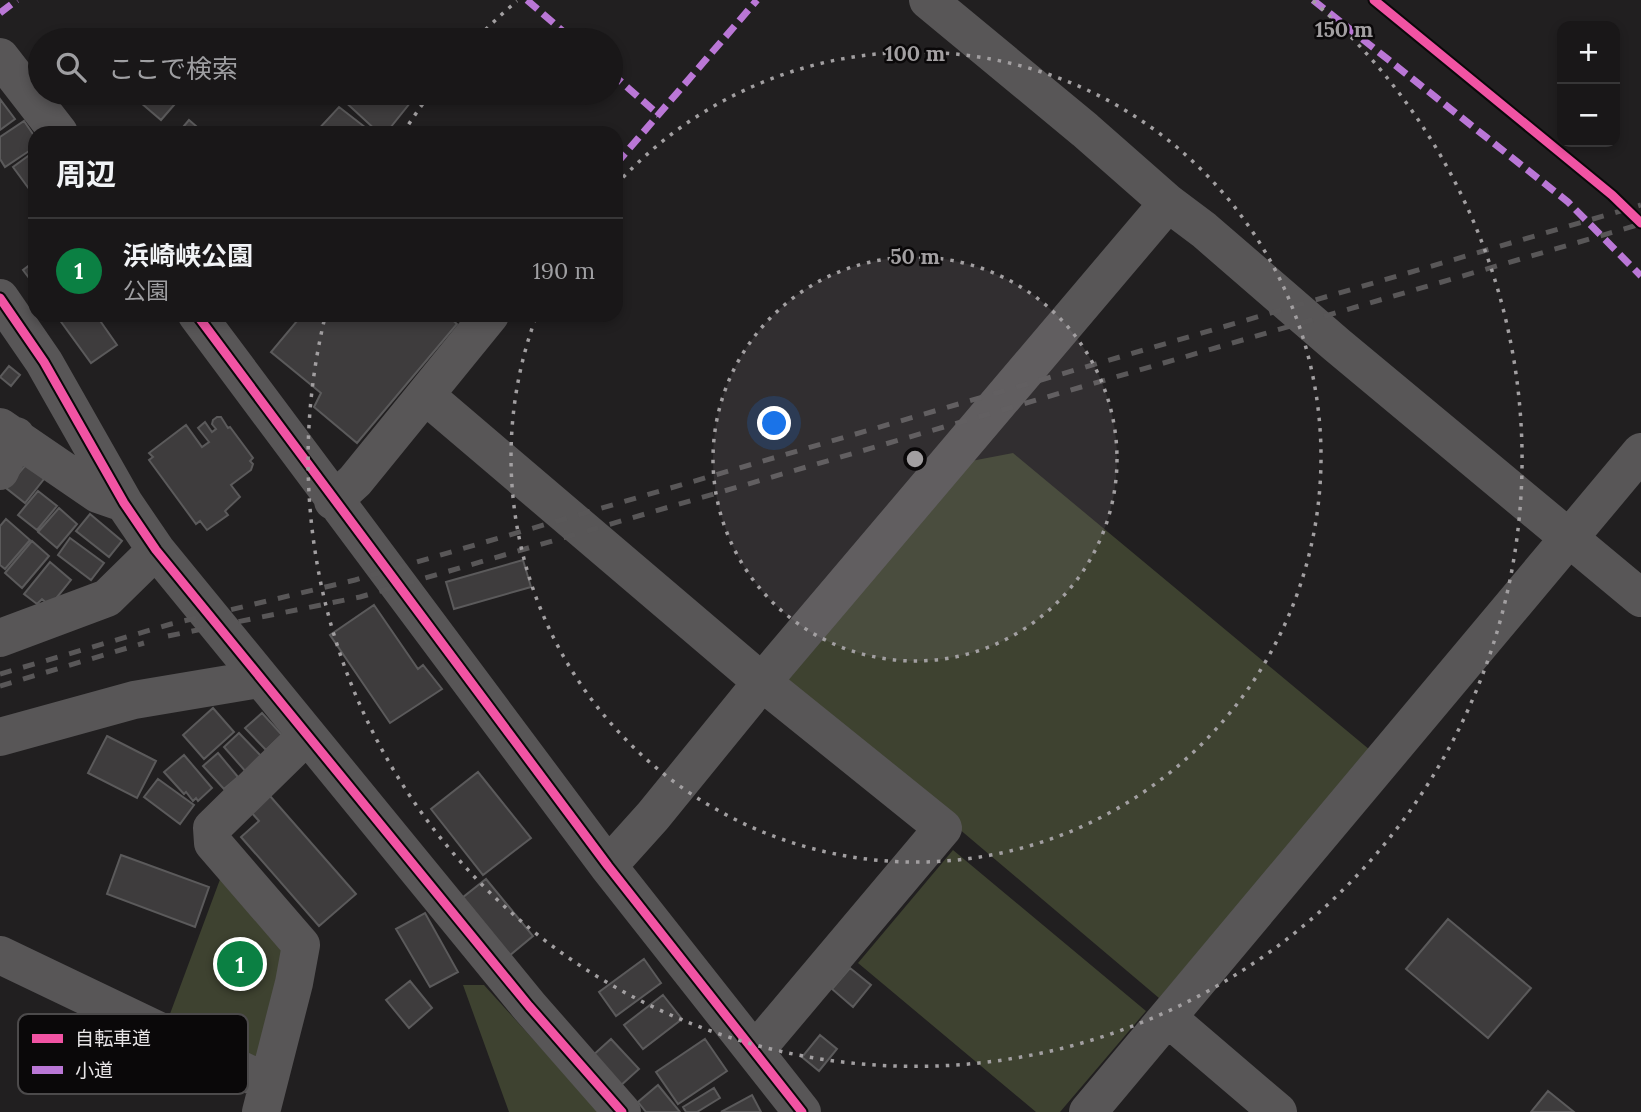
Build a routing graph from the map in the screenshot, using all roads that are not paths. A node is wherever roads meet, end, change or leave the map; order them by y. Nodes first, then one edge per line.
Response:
1 (928, 0) edge
2 (0, 57) edge
3 (28, 93) edge
4 (37, 105) edge
5 (54, 126) edge
6 (1167, 204) junction
7 (0, 298) edge
8 (202, 322) edge
9 (484, 322) edge
10 (425, 395) junction
11 (8, 431) edge
12 (1641, 452) edge
13 (0, 471) edge
14 (333, 501) junction
15 (124, 503) junction
16 (1569, 537) junction
17 (156, 550) junction
18 (1641, 597) edge
19 (0, 638) edge
20 (259, 679) junction
21 (762, 682) junction
22 (307, 735) junction
23 (0, 737) edge
24 (608, 866) junction
25 (0, 955) edge
26 (110, 1014) edge
27 (1168, 1018) junction
28 (755, 1051) junction
29 (248, 1088) edge
30 (265, 1097) edge
31 (622, 1112) edge
32 (802, 1112) edge
33 (1088, 1112) edge
34 (1278, 1112) edge

1 - 6 street
2 - 3 street
4 - 5 street
6 - 16 street
6 - 21 street
7 - 15 street
8 - 14 street
9 - 10 street
10 - 14 street
10 - 21 street
11 - 13 street
11 - 15 street
12 - 16 street
14 - 24 street
15 - 17 street
16 - 18 street
16 - 27 street
17 - 19 street
17 - 20 street
20 - 22 street
20 - 23 street
21 - 24 street
21 - 28 street
22 - 30 street
22 - 31 street
24 - 28 street
25 - 26 street
27 - 33 street
27 - 34 street
28 - 32 street
29 - 30 street

